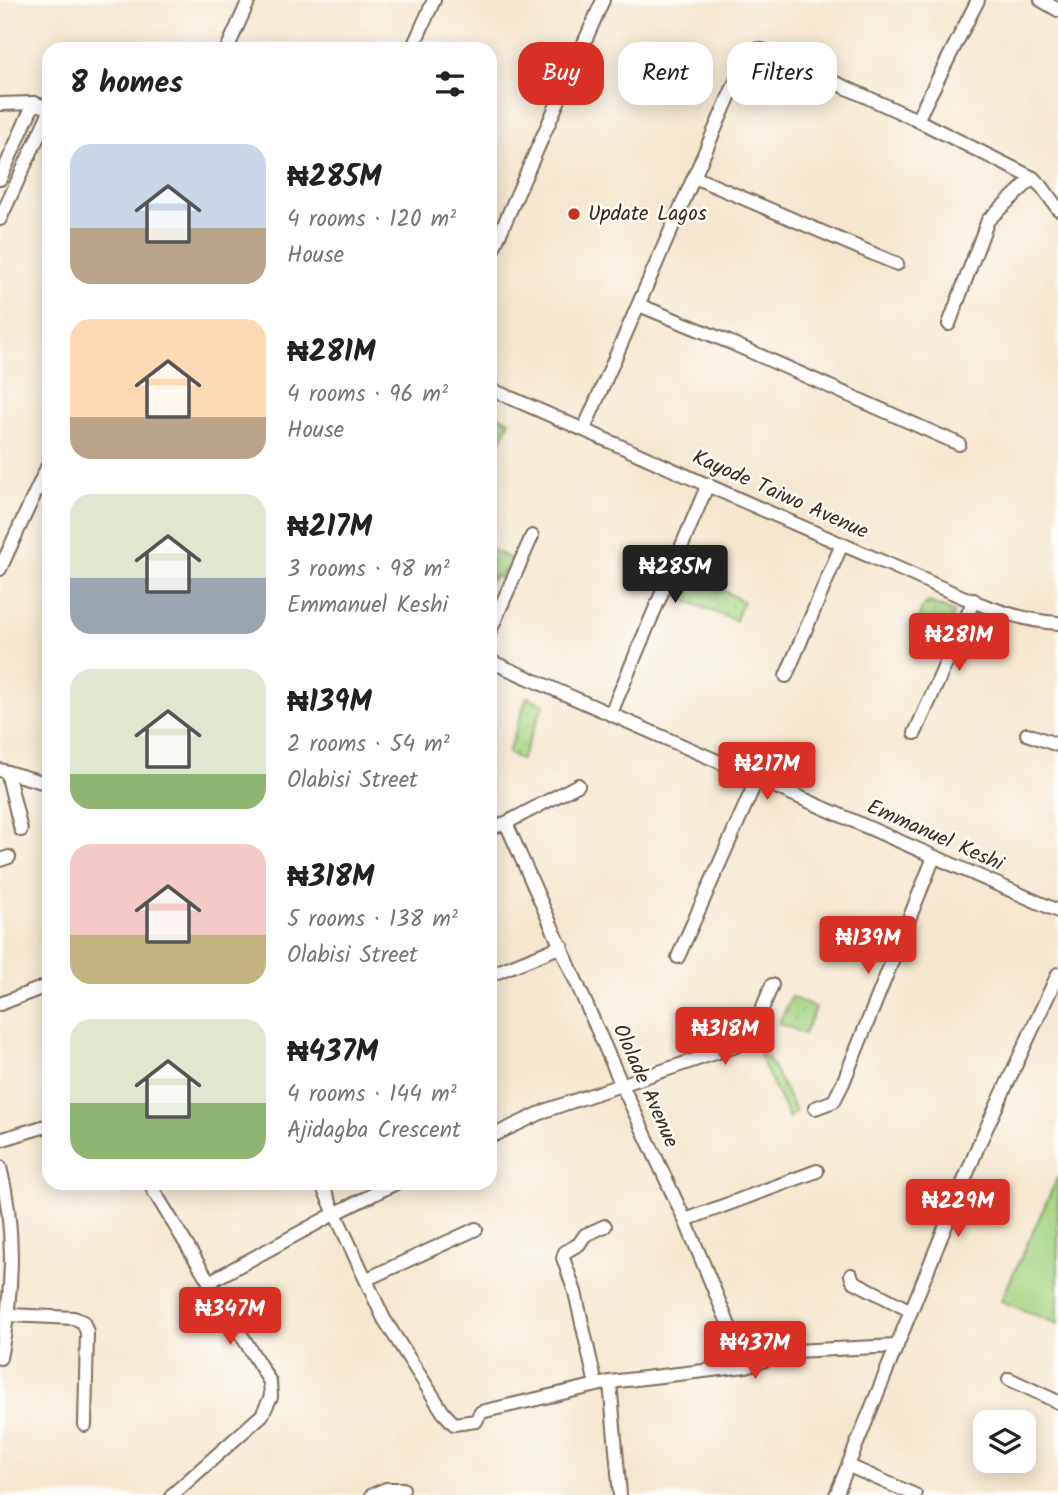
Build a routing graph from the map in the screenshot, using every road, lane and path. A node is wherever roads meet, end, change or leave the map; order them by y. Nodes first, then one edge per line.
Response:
1 (249, 0) edge
2 (434, 0) edge
3 (603, 0) edge
4 (978, 0) edge
5 (1041, 0) edge
6 (1058, 10) edge
7 (230, 42) edge
8 (415, 42) edge
9 (34, 103) junction
10 (0, 104) edge
11 (42, 107) edge
12 (917, 120) junction
13 (42, 126) edge
14 (694, 177) junction
15 (1033, 178) junction
16 (0, 179) edge
17 (1058, 209) edge
18 (0, 219) edge
19 (497, 240) edge
20 (898, 264) dead end
21 (639, 305) junction
22 (949, 324) dead end
23 (497, 392) edge
24 (584, 429) junction
25 (959, 444) dead end
26 (42, 478) edge
27 (708, 484) junction
28 (532, 536) dead end
29 (842, 544) junction
30 (0, 569) edge
31 (974, 600) junction
32 (497, 615) edge
33 (1058, 623) edge
34 (497, 664) edge
35 (786, 676) dead end
36 (611, 713) junction
37 (915, 733) dead end
38 (1027, 734) dead end
39 (1058, 744) edge
40 (3, 771) edge
41 (758, 779) junction
42 (42, 782) edge
43 (578, 785) dead end
44 (506, 823) junction
45 (497, 826) edge
46 (21, 830) dead end
47 (934, 856) junction
48 (1058, 911) edge
49 (562, 946) junction
50 (678, 957) dead end
51 (497, 972) edge
52 (1058, 974) edge
53 (772, 985) dead end
54 (42, 988) edge
55 (0, 1004) edge
56 (621, 1083) junction
57 (815, 1108) dead end
58 (42, 1127) edge
59 (497, 1134) edge
60 (0, 1140) edge
61 (0, 1167) edge
62 (817, 1171) dead end
63 (153, 1190) edge
64 (324, 1190) edge
65 (382, 1190) edge
66 (334, 1214) junction
67 (685, 1220) junction
68 (606, 1226) dead end
69 (476, 1229) dead end
70 (851, 1275) dead end
71 (367, 1279) junction
72 (209, 1282) junction
73 (911, 1311) junction
74 (9, 1315) junction
75 (897, 1346) junction
76 (0, 1358) edge
77 (746, 1366) junction
78 (1009, 1379) dead end
79 (610, 1382) junction
80 (596, 1385) junction
81 (1058, 1402) edge
82 (85, 1425) dead end
83 (849, 1466) junction
84 (403, 1489) dead end
85 (172, 1495) edge
86 (372, 1495) edge
87 (620, 1495) edge
88 (836, 1495) edge
89 (915, 1495) edge

1 - 7 street
2 - 8 street
3 - 19 street
4 - 12 street
5 - 6 street
9 - 10 street
9 - 11 street
9 - 16 street
12 - 14 street
12 - 15 street
13 - 18 street
14 - 20 street
14 - 21 street
15 - 17 street
15 - 22 street
21 - 24 street
21 - 25 street
23 - 24 street, Kayode Taiwo Avenue
24 - 27 street, Kayode Taiwo Avenue
26 - 30 street
27 - 29 street, Kayode Taiwo Avenue
27 - 36 street
28 - 32 street
29 - 31 street, Kayode Taiwo Avenue
29 - 35 street
31 - 33 street, Kayode Taiwo Avenue
31 - 37 street
34 - 36 street, Emmanuel Keshi
36 - 41 street, Emmanuel Keshi
38 - 39 street
40 - 42 street
40 - 46 street
41 - 47 street, Emmanuel Keshi
41 - 50 street
43 - 44 street
44 - 45 street
44 - 49 street, Ololade Avenue
47 - 48 street, Emmanuel Keshi
47 - 57 street
49 - 51 street
49 - 56 street, Ololade Avenue
52 - 73 street
53 - 56 street
54 - 55 street
56 - 59 street
56 - 67 street, Ololade Avenue
58 - 60 street
61 - 74 street
62 - 67 street
63 - 72 street
64 - 66 street
65 - 66 street
66 - 71 street
66 - 72 street
67 - 77 street, Ololade Avenue
68 - 80 street
69 - 71 street
70 - 73 street
71 - 80 street
72 - 85 street
73 - 75 street
74 - 76 street
74 - 82 street
75 - 77 street
75 - 83 street
77 - 79 street
78 - 81 street
79 - 80 street
79 - 87 street
83 - 88 street
83 - 89 street
84 - 86 street

